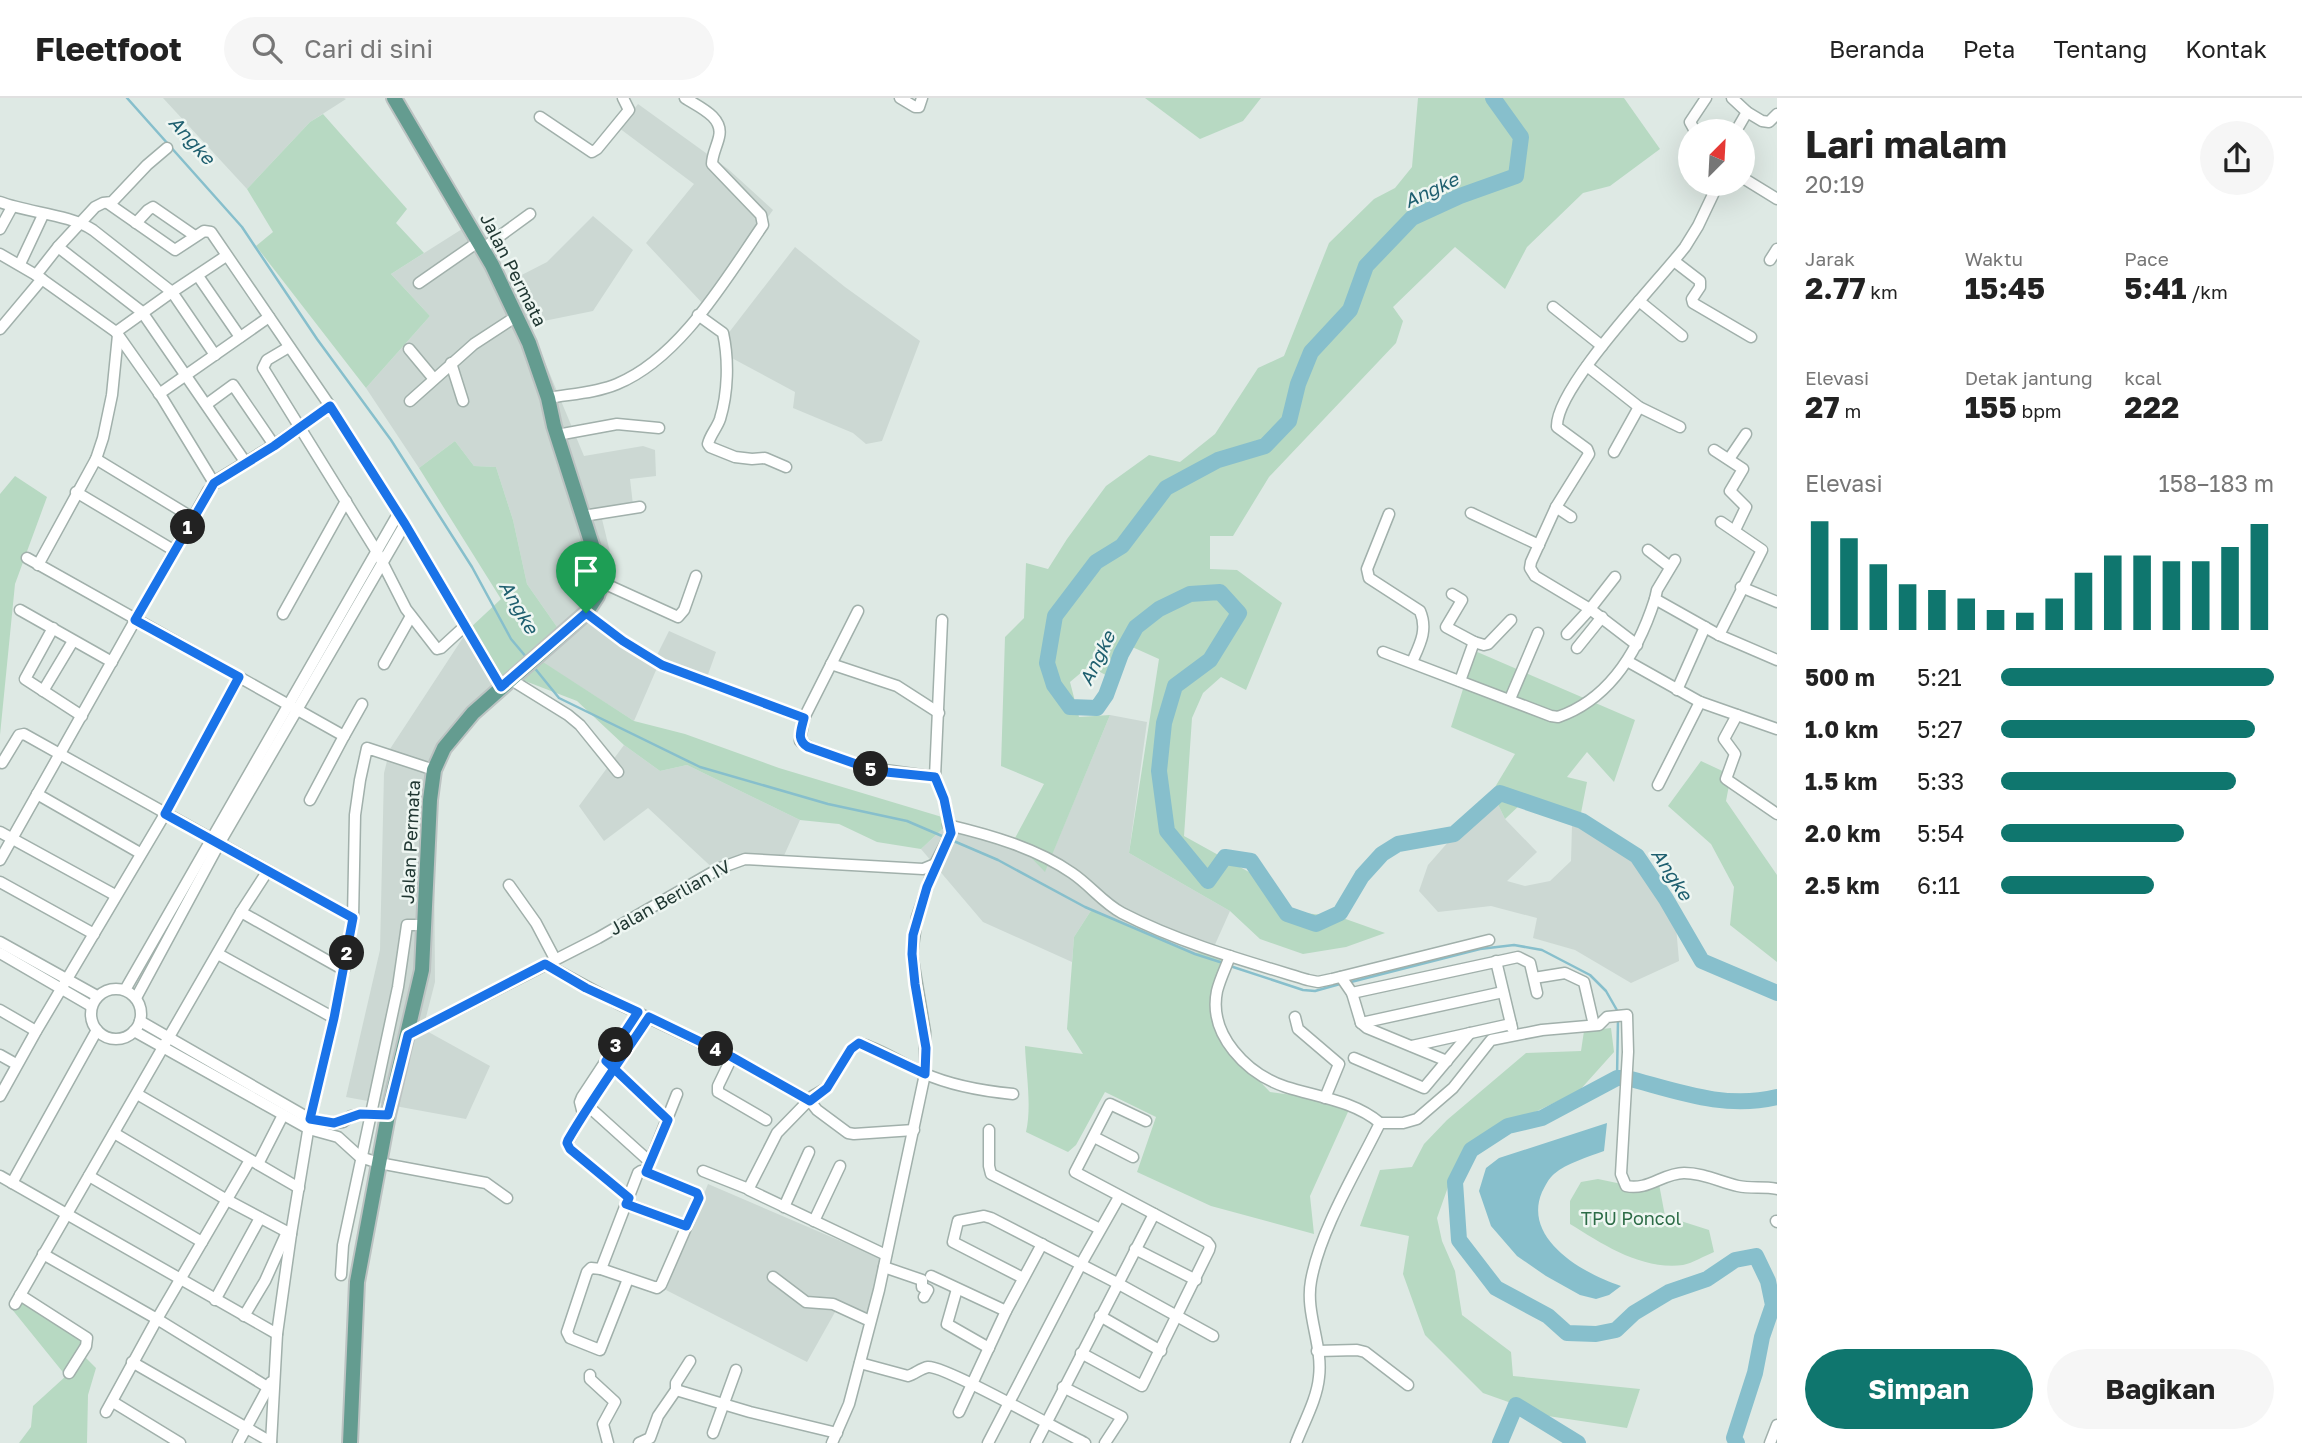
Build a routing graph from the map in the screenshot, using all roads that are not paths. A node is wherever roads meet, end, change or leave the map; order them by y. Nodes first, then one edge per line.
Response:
1 (394, 98) edge
2 (622, 98) edge
3 (685, 98) edge
4 (900, 98) edge
5 (922, 98) edge
6 (1706, 98) edge
7 (1732, 98) edge
8 (1747, 111) junction
9 (1777, 114) edge
10 (540, 117) dead end
11 (1692, 119) edge
12 (1743, 119) edge
13 (167, 148) dead end
14 (1755, 185) edge
15 (1712, 196) edge
16 (1777, 199) edge
17 (0, 202) edge
18 (109, 204) junction
19 (12, 207) junction
20 (530, 214) dead end
21 (43, 215) junction
22 (82, 222) junction
23 (136, 223) junction
24 (0, 229) edge
25 (195, 236) junction
26 (480, 245) junction
27 (58, 247) junction
28 (1777, 249) edge
29 (0, 254) edge
30 (226, 256) junction
31 (1770, 260) dead end
32 (1674, 261) junction
33 (20, 264) junction
34 (198, 276) junction
35 (39, 277) junction
36 (419, 283) dead end
37 (172, 292) junction
38 (1639, 301) junction
39 (1553, 307) dead end
40 (142, 312) junction
41 (698, 315) junction
42 (517, 316) junction
43 (269, 317) junction
44 (0, 329) edge
45 (117, 334) junction
46 (1682, 336) dead end
47 (240, 337) junction
48 (1751, 337) dead end
49 (289, 346) junction
50 (1602, 346) junction
51 (409, 349) dead end
52 (215, 355) junction
53 (452, 363) junction
54 (1587, 366) junction
55 (186, 375) junction
56 (434, 379) junction
57 (159, 394) junction
58 (548, 398) junction
59 (410, 401) dead end
60 (463, 401) dead end
61 (207, 404) junction
62 (330, 406) junction
63 (1639, 407) junction
64 (1680, 427) dead end
65 (299, 428) junction
66 (659, 428) dead end
67 (557, 435) junction
68 (1746, 435) dead end
69 (274, 446) junction
70 (1714, 450) dead end
71 (1614, 452) dead end
72 (96, 459) junction
73 (1729, 459) junction
74 (246, 463) junction
75 (786, 467) dead end
76 (214, 483) junction
77 (76, 492) junction
78 (346, 501) junction
79 (640, 507) dead end
80 (1556, 507) junction
81 (1471, 513) dead end
82 (398, 514) junction
83 (1389, 514) dead end
84 (583, 516) junction
85 (1571, 517) dead end
86 (193, 519) junction
87 (1721, 523) dead end
88 (405, 524) junction
89 (1735, 530) junction
90 (1539, 545) junction
91 (1647, 550) dead end
92 (174, 551) junction
93 (376, 552) junction
94 (27, 558) dead end
95 (382, 563) junction
96 (38, 565) junction
97 (696, 576) dead end
98 (1615, 577) dead end
99 (601, 582) junction
100 (1741, 587) junction
101 (1452, 594) dead end
102 (1655, 599) junction
103 (1777, 602) edge
104 (1590, 609) junction
105 (20, 610) dead end
106 (858, 611) dead end
107 (586, 613) junction
108 (282, 614) dead end
109 (411, 616) junction
110 (1602, 617) junction
111 (135, 620) junction
112 (942, 620) dead end
113 (1511, 620) dead end
114 (466, 626) junction
115 (1705, 627) junction
116 (52, 628) junction
117 (1538, 633) dead end
118 (1566, 634) dead end
119 (1719, 635) junction
120 (73, 641) junction
121 (1474, 642) junction
122 (1637, 645) junction
123 (1577, 648) dead end
124 (1383, 652) dead end
125 (1777, 660) edge
126 (1627, 661) junction
127 (112, 662) junction
128 (1412, 662) junction
129 (384, 664) dead end
130 (831, 664) junction
131 (239, 677) junction
132 (509, 679) junction
133 (1460, 681) junction
134 (1677, 690) junction
135 (43, 691) junction
136 (1510, 699) junction
137 (1700, 702) junction
138 (362, 704) dead end
139 (292, 707) junction
140 (939, 713) junction
141 (1737, 715) junction
142 (82, 716) junction
143 (804, 718) junction
144 (1777, 729) edge
145 (344, 736) junction
146 (60, 755) junction
147 (2, 763) dead end
148 (435, 770) junction
149 (618, 772) dead end
150 (935, 777) junction
151 (1658, 785) dead end
152 (37, 794) junction
153 (310, 800) dead end
154 (165, 814) junction
155 (1777, 814) edge
156 (950, 829) junction
157 (0, 832) edge
158 (12, 838) junction
159 (214, 841) junction
160 (140, 853) junction
161 (0, 860) edge
162 (935, 864) junction
163 (267, 872) junction
164 (0, 882) edge
165 (509, 885) dead end
166 (115, 895) junction
167 (241, 912) junction
168 (353, 918) junction
169 (425, 925) junction
170 (94, 934) junction
171 (1489, 940) dead end
172 (0, 942) edge
173 (0, 953) edge
174 (218, 954) junction
175 (1229, 960) junction
176 (1496, 961) junction
177 (550, 962) junction
178 (344, 970) junction
179 (1534, 978) junction
180 (65, 984) junction
181 (1346, 984) junction
182 (125, 990) junction
183 (1503, 992) junction
184 (1537, 993) dead end
185 (97, 996) junction
186 (136, 999) junction
187 (91, 1006) junction
188 (0, 1010) edge
189 (638, 1012) junction
190 (649, 1017) junction
191 (1295, 1017) dead end
192 (334, 1018) junction
193 (140, 1021) junction
194 (1593, 1021) dead end
195 (1362, 1023) junction
196 (36, 1031) junction
197 (97, 1031) junction
198 (134, 1031) junction
199 (1469, 1033) junction
200 (408, 1035) junction
201 (166, 1043) junction
202 (1411, 1046) junction
203 (384, 1048) junction
204 (0, 1055) edge
205 (732, 1057) junction
206 (403, 1058) junction
207 (1354, 1058) dead end
208 (606, 1061) junction
209 (1447, 1061) junction
210 (16, 1064) junction
211 (615, 1069) junction
212 (925, 1074) junction
213 (137, 1094) junction
214 (677, 1094) dead end
215 (1013, 1094) dead end
216 (0, 1096) edge
217 (1325, 1098) junction
218 (810, 1101) junction
219 (586, 1110) junction
220 (283, 1115) junction
221 (370, 1115) junction
222 (388, 1115) junction
223 (668, 1120) junction
224 (766, 1120) dead end
225 (1146, 1121) dead end
226 (1380, 1123) junction
227 (309, 1124) junction
228 (914, 1130) junction
229 (989, 1130) dead end
230 (114, 1133) junction
231 (1094, 1137) junction
232 (779, 1139) dead end
233 (809, 1152) dead end
234 (360, 1157) junction
235 (1133, 1157) dead end
236 (254, 1162) junction
237 (379, 1163) junction
238 (839, 1166) dead end
239 (648, 1167) junction
240 (703, 1171) dead end
241 (89, 1175) junction
242 (0, 1176) edge
243 (12, 1183) junction
244 (299, 1188) junction
245 (1777, 1189) edge
246 (1119, 1197) junction
247 (507, 1198) dead end
248 (227, 1200) junction
249 (628, 1201) junction
250 (784, 1207) junction
251 (67, 1213) junction
252 (1154, 1214) junction
253 (260, 1218) junction
254 (814, 1221) junction
255 (686, 1226) junction
256 (1100, 1229) junction
257 (289, 1233) junction
258 (202, 1242) junction
259 (1042, 1244) junction
260 (1135, 1249) junction
261 (43, 1254) junction
262 (886, 1255) junction
263 (1081, 1264) junction
264 (884, 1267) junction
265 (601, 1269) junction
266 (341, 1275) dead end
267 (931, 1276) dead end
268 (773, 1278) dead end
269 (1023, 1278) junction
270 (628, 1279) junction
271 (180, 1280) junction
272 (1196, 1280) junction
273 (1117, 1283) junction
274 (957, 1289) junction
275 (925, 1297) dead end
276 (215, 1300) junction
277 (1006, 1311) junction
278 (244, 1316) junction
279 (1178, 1316) junction
280 (1100, 1317) junction
281 (157, 1319) junction
282 (870, 1321) junction
283 (277, 1334) junction
284 (1213, 1336) dead end
285 (989, 1348) junction
286 (1317, 1350) junction
287 (1161, 1351) junction
288 (1081, 1353) junction
289 (690, 1361) dead end
290 (132, 1363) junction
291 (860, 1363) junction
292 (736, 1370) dead end
293 (69, 1373) dead end
294 (590, 1375) dead end
295 (275, 1376) junction
296 (972, 1384) junction
297 (1408, 1385) dead end
298 (1063, 1387) junction
299 (269, 1388) junction
300 (676, 1390) junction
301 (113, 1402) junction
302 (1009, 1403) junction
303 (726, 1405) junction
304 (106, 1412) dead end
305 (958, 1412) dead end
306 (1045, 1423) junction
307 (1777, 1425) edge
308 (246, 1429) junction
309 (713, 1433) dead end
310 (835, 1438) edge
311 (180, 1443) edge
312 (237, 1443) edge
313 (271, 1443) edge
314 (350, 1443) edge
315 (608, 1443) edge
316 (639, 1443) edge
317 (988, 1443) edge
318 (1036, 1443) edge
319 (1085, 1443) edge
320 (1105, 1443) edge
321 (1296, 1443) edge
322 (1770, 1443) edge

1 - 26 main road, Jalan Permata
2 - 10 street
3 - 41 street
4 - 5 street
6 - 11 street
7 - 8 street
8 - 9 street
8 - 12 street
13 - 18 street
14 - 16 street
15 - 32 street
17 - 19 street
18 - 22 street
18 - 23 street
19 - 21 street
19 - 24 street
20 - 26 street
21 - 22 street
21 - 33 street
22 - 27 street
22 - 37 street
23 - 25 street
23 - 25 street
25 - 30 street
26 - 36 street
26 - 42 main road, Jalan Permata
27 - 35 street
27 - 40 street
28 - 31 street
29 - 33 street
30 - 34 street
30 - 43 street
32 - 38 street
32 - 48 street
33 - 35 street
34 - 37 street
34 - 47 street
35 - 44 street
35 - 45 street
37 - 40 street
37 - 52 street
38 - 46 street
38 - 50 street
39 - 50 street
40 - 45 street
40 - 55 street
41 - 58 street
41 - 75 street
42 - 53 street
42 - 58 main road, Jalan Permata
43 - 47 street
43 - 49 street
45 - 57 street
45 - 72 street
47 - 52 street
49 - 62 street
49 - 65 street
50 - 54 street
51 - 56 street
52 - 55 street
53 - 56 street
53 - 60 street
54 - 63 street
54 - 80 street
55 - 57 street
55 - 61 street
56 - 59 street
57 - 76 street
58 - 67 main road, Jalan Permata
61 - 69 street
61 - 74 street
62 - 65 street
62 - 82 street
63 - 64 street
63 - 71 street
65 - 69 street
65 - 78 street
66 - 67 street
67 - 84 main road, Jalan Permata
68 - 73 street
69 - 74 street
70 - 73 street
72 - 77 street
72 - 86 street
73 - 89 street
74 - 76 street
76 - 86 street
77 - 92 street
77 - 96 street
78 - 93 street
78 - 108 street
79 - 84 street
80 - 85 street
80 - 90 street
81 - 90 street
82 - 88 street
82 - 93 street
83 - 128 street
84 - 99 main road, Jalan Permata
86 - 92 street
87 - 89 street
88 - 95 street
88 - 114 street
89 - 100 street
90 - 104 street
91 - 102 street
92 - 111 street
93 - 95 street
93 - 139 street
94 - 96 street
95 - 109 street
95 - 139 street
96 - 111 street
97 - 99 street
98 - 104 street
99 - 107 main road, Jalan Permata
100 - 103 street
100 - 119 street
101 - 121 street
102 - 115 street
102 - 122 street
104 - 110 street
104 - 118 street
105 - 116 street
106 - 130 street
107 - 132 main road, Jalan Permata
107 - 143 street
109 - 114 street
109 - 129 street
110 - 122 street
110 - 123 street
111 - 127 street
111 - 131 street
112 - 140 street
113 - 121 street
114 - 132 street
115 - 119 street
115 - 134 street
116 - 120 street
116 - 135 street
117 - 136 street
119 - 125 street
120 - 127 street
120 - 135 street
121 - 133 street
122 - 126 street
124 - 128 street
126 - 134 street
126 - 136 street
127 - 142 street
128 - 133 street
130 - 140 street
130 - 143 street
131 - 139 street
131 - 154 street
132 - 148 main road, Jalan Permata
132 - 149 street
133 - 136 street
134 - 137 street
135 - 142 street
137 - 141 street
137 - 151 street
138 - 145 street
139 - 145 street
139 - 159 street
140 - 150 street
141 - 144 street
141 - 155 street
142 - 146 street
143 - 150 street
145 - 153 street
146 - 147 street
146 - 152 street
146 - 154 street
148 - 168 street
148 - 169 main road, Jalan Permata
150 - 156 street
152 - 158 street
152 - 160 street
154 - 159 street
154 - 160 street
156 - 162 street
156 - 175 street
157 - 158 street
158 - 161 street
158 - 166 street
159 - 163 street
159 - 182 street
159 - 186 street
160 - 166 street
162 - 177 street, Jalan Berlian IV
162 - 212 street
163 - 167 street
163 - 168 street
164 - 170 street
165 - 177 street
166 - 170 street
167 - 174 street
167 - 178 street
168 - 178 street
169 - 200 main road, Jalan Permata
169 - 203 street
170 - 180 street
171 - 181 street
172 - 180 street
173 - 180 street
174 - 192 street
174 - 201 street
175 - 181 street
175 - 217 street
176 - 179 street
176 - 181 street
176 - 183 street
177 - 189 street
177 - 200 street, Jalan Berlian IV
178 - 192 street
179 - 184 street
179 - 194 street
180 - 185 street
180 - 187 street
180 - 196 street
181 - 195 street
182 - 185 street
182 - 186 street
183 - 195 street
183 - 199 street
185 - 187 street
186 - 193 street
187 - 197 street
188 - 196 street
189 - 190 street
189 - 208 street
190 - 205 street
190 - 211 street
191 - 217 street
192 - 227 street
193 - 198 street
193 - 201 street
195 - 202 street
196 - 210 street
197 - 198 street
197 - 243 street
198 - 201 street
199 - 202 street
199 - 209 street
200 - 206 main road, Jalan Permata
201 - 213 street
201 - 220 street
201 - 227 street
202 - 209 street
203 - 206 street
203 - 221 street
204 - 210 street
205 - 218 street
205 - 224 street
206 - 222 main road, Jalan Permata
207 - 209 street
208 - 211 street
208 - 219 street
210 - 216 street
211 - 219 street
211 - 223 street
212 - 215 street
212 - 218 street
212 - 228 street
213 - 230 street
213 - 236 street
214 - 223 street
217 - 226 street
218 - 228 street
218 - 240 street
219 - 239 street
219 - 249 street
220 - 227 street
220 - 236 street
221 - 222 street
221 - 227 street
221 - 234 street
222 - 237 main road, Jalan Permata
223 - 239 street
225 - 231 street
226 - 245 street
226 - 286 street
227 - 234 street
227 - 244 street
228 - 262 street
229 - 256 street
230 - 241 street
230 - 248 street
231 - 235 street
231 - 246 street
232 - 250 street
233 - 250 street
234 - 237 street
234 - 266 street
236 - 244 street
236 - 248 street
237 - 247 street
237 - 314 main road, Jalan Permata
238 - 254 street
239 - 249 street
239 - 255 street
241 - 251 street
241 - 258 street
242 - 243 street
243 - 251 street
244 - 257 street
246 - 252 street
246 - 256 street
248 - 253 street
248 - 258 street
249 - 255 street
249 - 265 street
250 - 254 street
251 - 261 street
251 - 271 street
252 - 260 street
252 - 272 street
253 - 257 street
253 - 276 street
254 - 262 street
255 - 270 street
256 - 263 street
257 - 278 street
257 - 283 street
258 - 271 street
259 - 263 street
259 - 269 street
259 - 269 street
260 - 272 street
260 - 273 street
261 - 281 street
261 - 293 street
262 - 264 street
263 - 273 street
263 - 302 street
264 - 275 street
264 - 282 street
265 - 270 street
265 - 270 street
267 - 274 street
268 - 282 street
269 - 277 street
271 - 276 street
271 - 281 street
272 - 279 street
273 - 279 street
273 - 280 street
274 - 277 street
274 - 285 street
276 - 278 street
277 - 285 street
278 - 283 street
279 - 284 street
279 - 287 street
280 - 287 street
280 - 288 street
281 - 290 street
281 - 299 street
282 - 291 street
283 - 295 street
285 - 296 street
286 - 297 street
286 - 321 street
287 - 288 street
288 - 298 street
289 - 300 street
290 - 301 street
290 - 308 street
291 - 296 street
291 - 310 street
292 - 303 street
294 - 315 street
295 - 299 street
295 - 313 street
296 - 302 street
296 - 305 street
298 - 306 street
298 - 320 street
299 - 308 street
300 - 303 street
300 - 316 street
301 - 304 street
301 - 311 street
302 - 306 street
302 - 317 street
303 - 309 street
303 - 310 street
306 - 318 street
306 - 319 street
307 - 322 street
308 - 312 street
308 - 313 street

